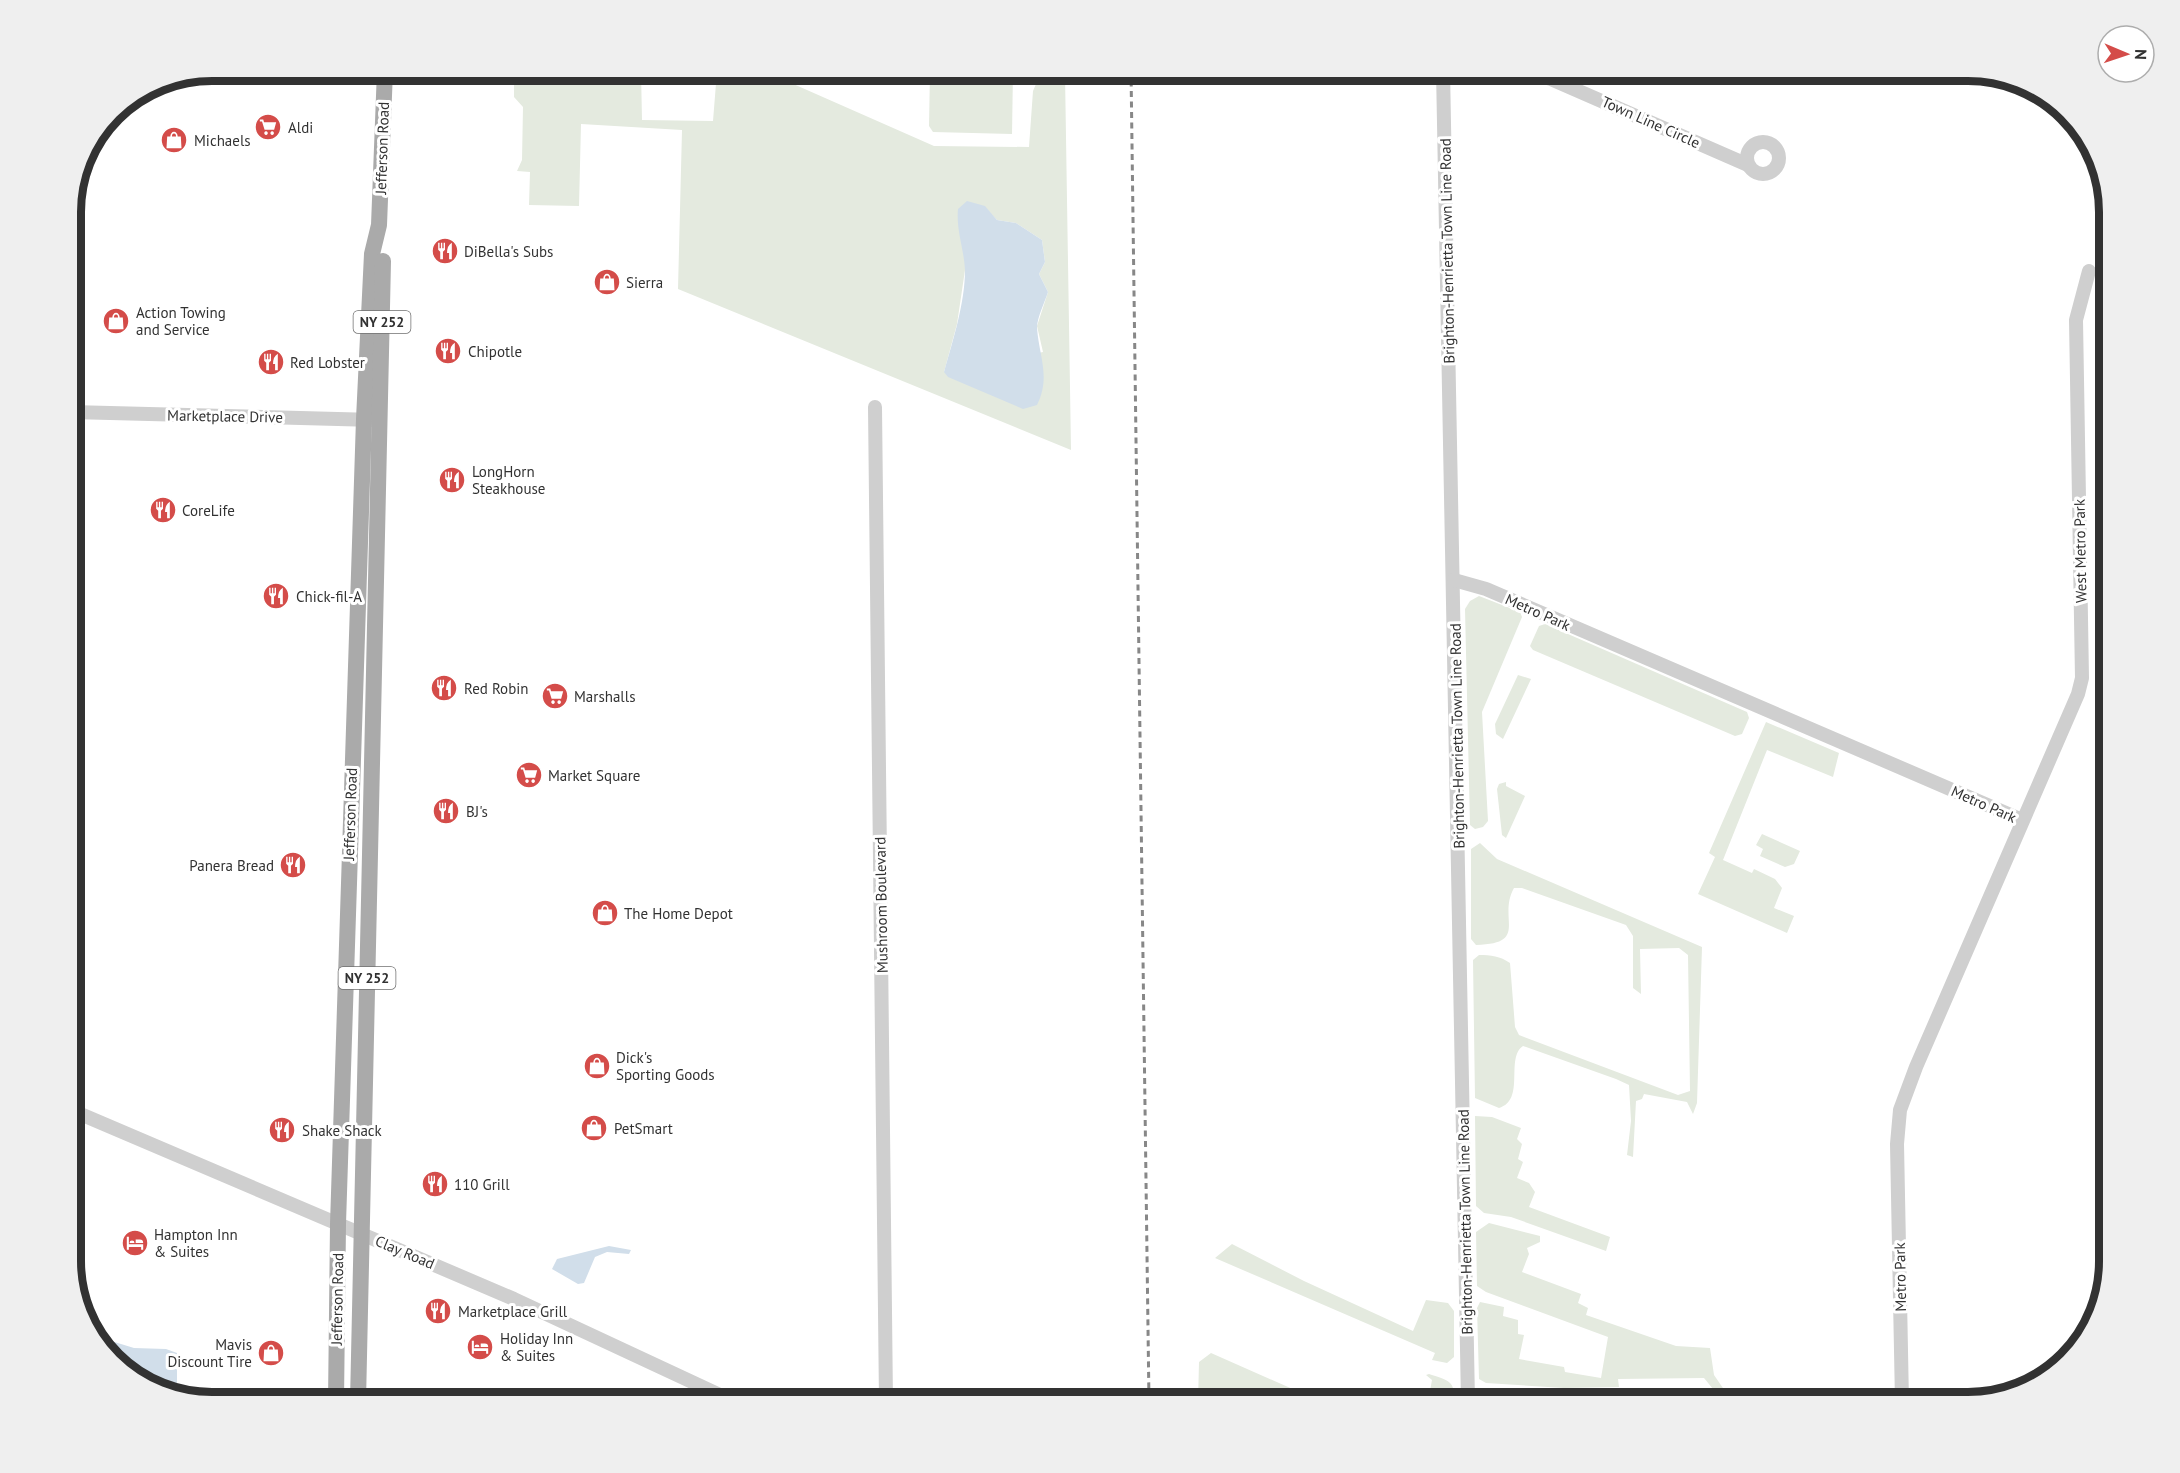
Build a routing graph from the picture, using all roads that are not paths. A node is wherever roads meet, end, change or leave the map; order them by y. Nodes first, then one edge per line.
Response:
1 (385, 81) edge
2 (1443, 81) edge
3 (1556, 81) edge
4 (1748, 165) dead end
5 (2089, 271) dead end
6 (875, 407) dead end
7 (81, 412) edge
8 (372, 419) junction
9 (1454, 580) junction
10 (2022, 820) junction
11 (81, 1114) edge
12 (338, 1224) junction
13 (361, 1234) junction
14 (336, 1392) edge
15 (358, 1392) edge
16 (714, 1392) edge
17 (886, 1392) edge
18 (1468, 1392) edge
19 (1902, 1392) edge

1 - 8 main road, Jefferson Road / NY 252
2 - 9 street, Brighton-Henrietta Town Line Road
3 - 4 street, Town Line Circle
5 - 10 street, West Metro Park
6 - 17 street, Mushroom Boulevard
7 - 8 street, Marketplace Drive
8 - 12 main road, Jefferson Road / NY 252
8 - 13 main road, Jefferson Road / NY 252
9 - 10 street, Metro Park
9 - 18 street, Brighton-Henrietta Town Line Road
10 - 19 street, Metro Park
11 - 12 street, Clay Road
12 - 13 street, Clay Road
12 - 14 main road, Jefferson Road / NY 252
13 - 15 main road, Jefferson Road / NY 252
13 - 16 street, Clay Road

